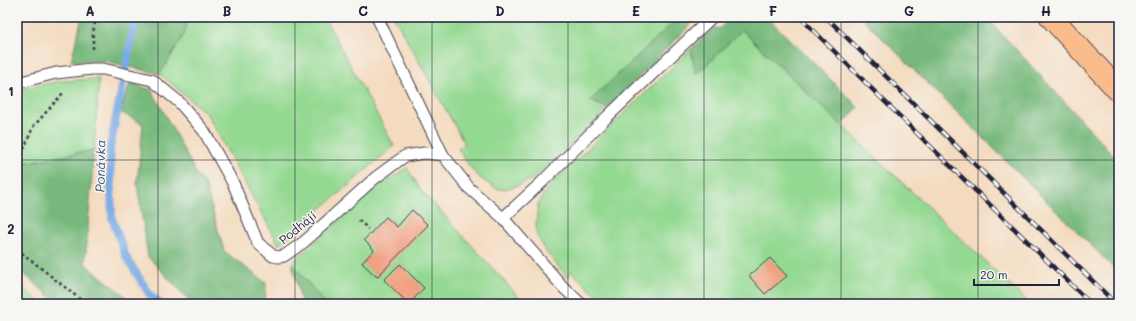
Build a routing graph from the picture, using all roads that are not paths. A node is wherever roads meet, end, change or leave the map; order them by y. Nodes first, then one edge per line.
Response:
1 (377, 17) edge
2 (1051, 17) edge
3 (711, 19) edge
4 (17, 83) edge
5 (1119, 91) edge
6 (443, 155) junction
7 (503, 218) junction
8 (581, 304) edge

1 - 6 lane
2 - 5 highway
3 - 7 lane
4 - 6 lane, Podhájí
6 - 7 lane
7 - 8 lane

